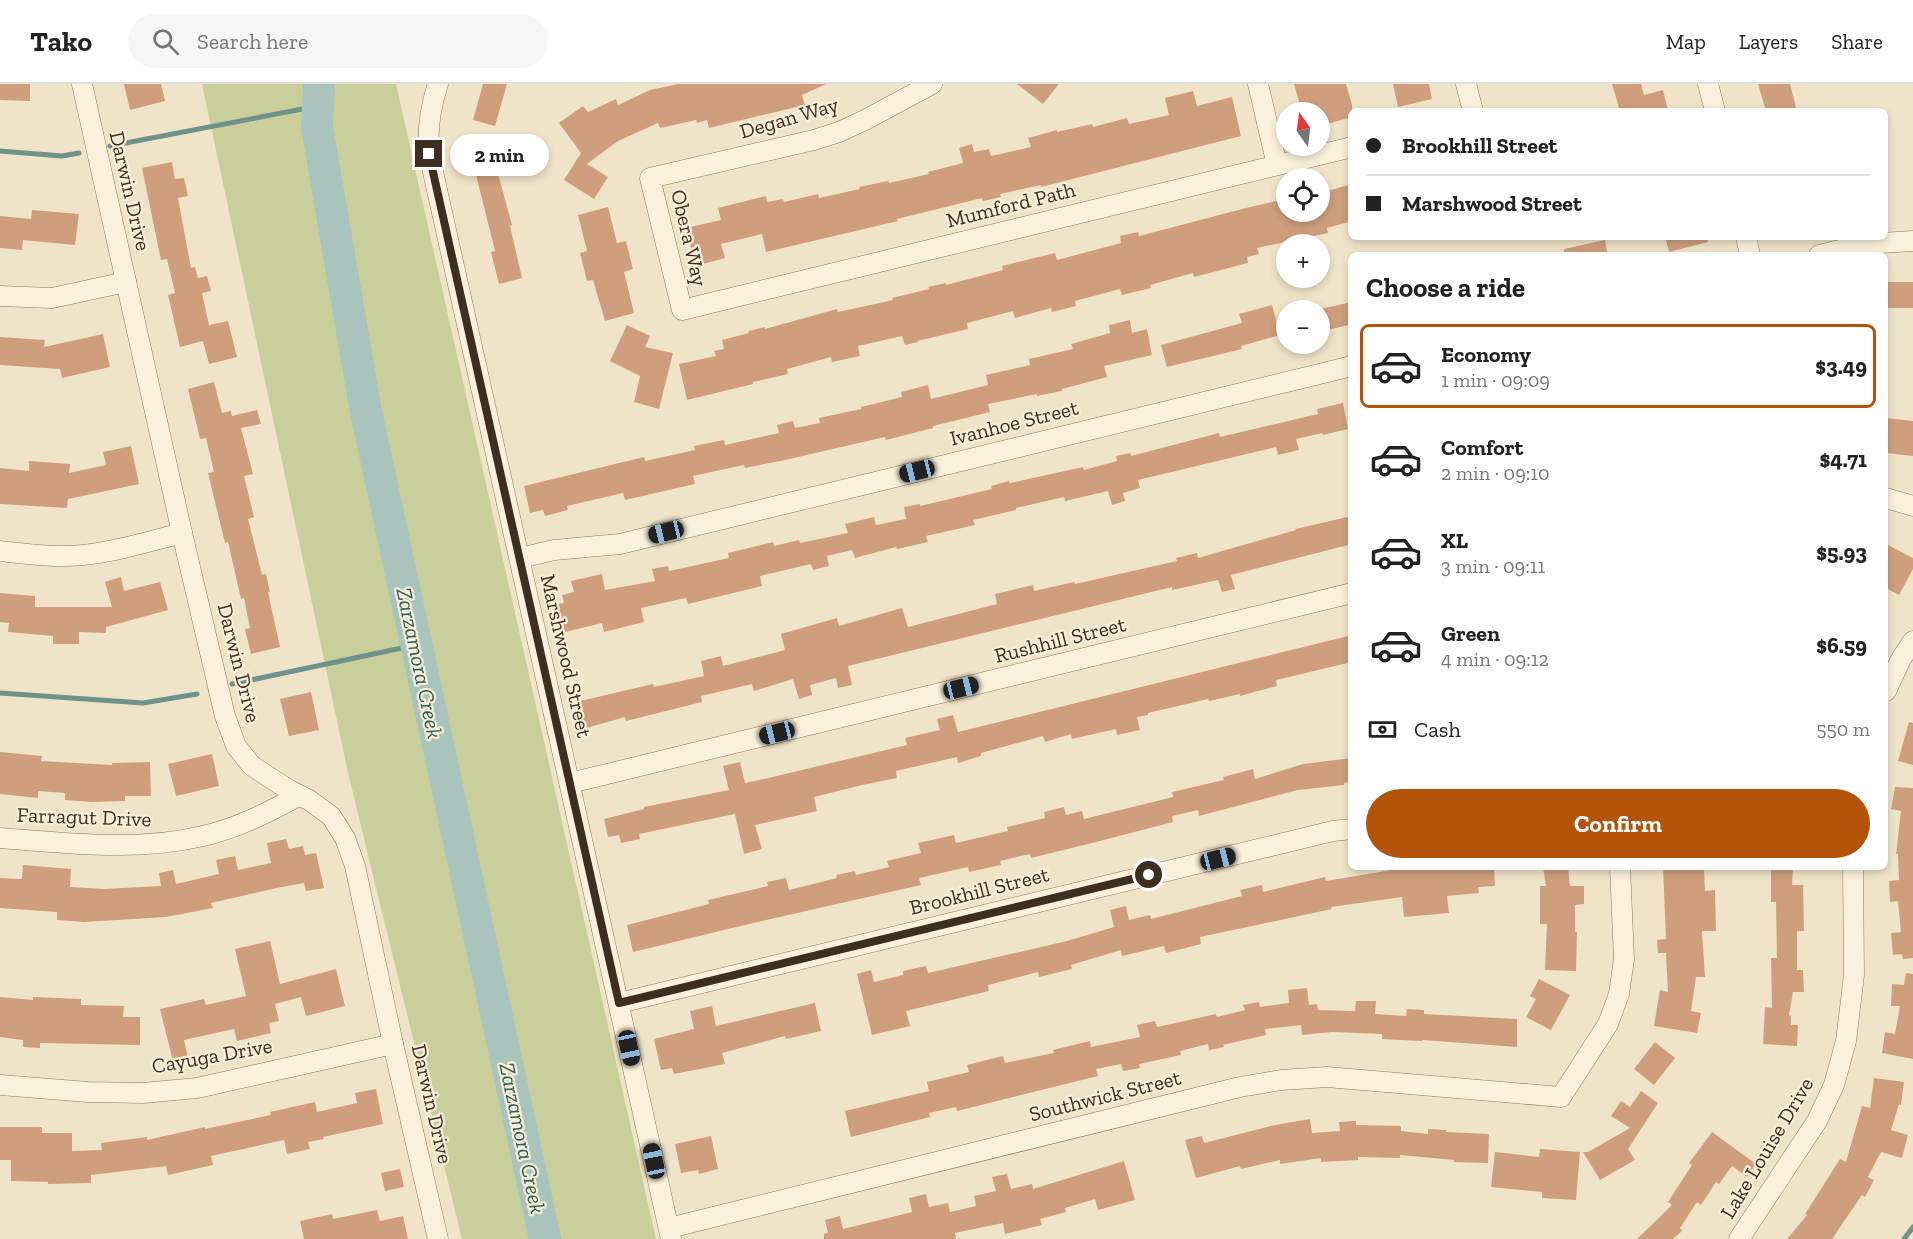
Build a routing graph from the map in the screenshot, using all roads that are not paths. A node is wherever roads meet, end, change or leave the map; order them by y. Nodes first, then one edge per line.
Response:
1 (82, 84) edge
2 (438, 84) edge
3 (932, 84) edge
4 (1258, 84) edge
5 (1467, 84) edge
6 (1708, 84) edge
7 (1472, 108) edge
8 (1714, 108) edge
9 (1348, 148) edge
10 (1277, 165) junction
11 (650, 178) joint
12 (1913, 241) edge
13 (1832, 252) edge
14 (126, 282) junction
15 (0, 296) edge
16 (682, 310) joint
17 (1348, 367) edge
18 (1888, 499) edge
19 (1913, 506) edge
20 (182, 533) junction
21 (0, 551) edge
22 (520, 558) junction
23 (1348, 594) edge
24 (1913, 641) edge
25 (1888, 687) edge
26 (570, 783) junction
27 (300, 795) junction
28 (1348, 829) edge
29 (0, 838) edge
30 (1620, 870) edge
31 (1853, 870) edge
32 (619, 1003) junction
33 (393, 1044) junction
34 (0, 1085) edge
35 (670, 1234) edge
36 (438, 1239) edge
37 (1739, 1239) edge

1 - 14 street, Darwin Drive
2 - 22 street, Marshwood Street
3 - 11 street, Degan Way
4 - 10 street
5 - 7 street
6 - 8 street
9 - 10 street, Mumford Path
10 - 16 street, Mumford Path
11 - 16 street, Obera Way
12 - 13 street
14 - 15 street
14 - 20 street, Darwin Drive
17 - 22 street, Ivanhoe Street
18 - 19 street
20 - 21 street
20 - 27 street, Darwin Drive
22 - 26 street, Marshwood Street
23 - 26 street, Rushhill Street
24 - 25 street
26 - 32 street, Marshwood Street
27 - 29 street, Farragut Drive
27 - 33 street, Darwin Drive
28 - 32 street, Brookhill Street
30 - 35 street, Southwick Street
31 - 37 street, Lake Louise Drive
32 - 35 street, Marshwood Street
33 - 34 street, Cayuga Drive
33 - 36 street, Darwin Drive

